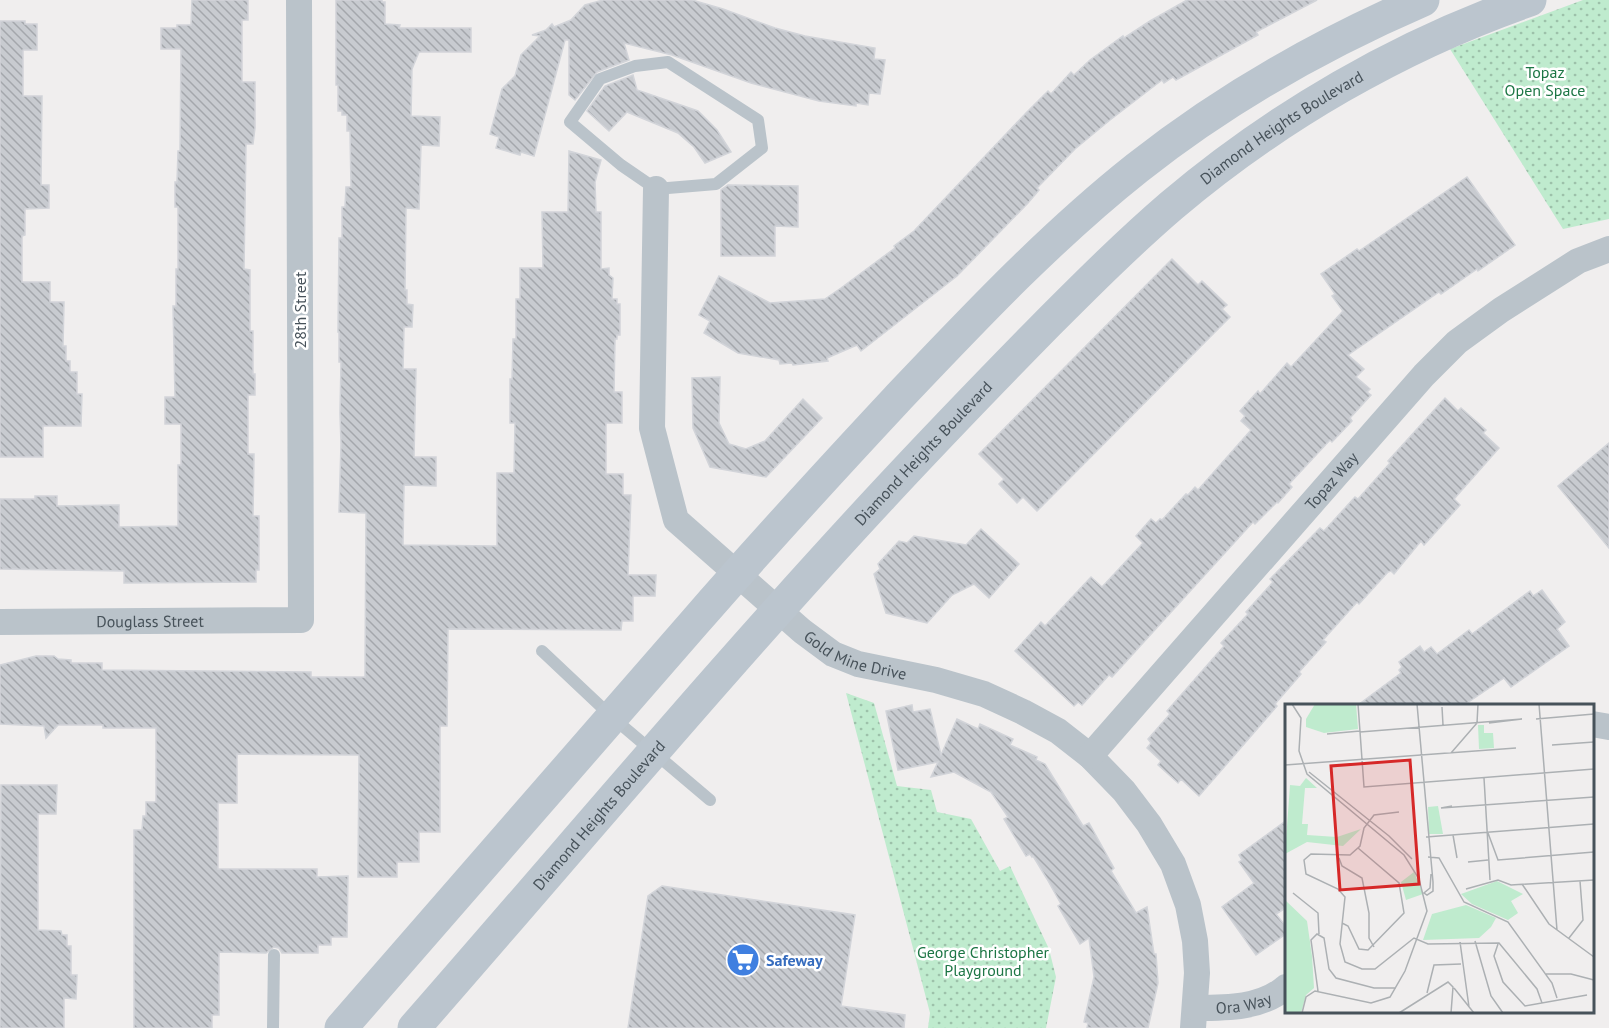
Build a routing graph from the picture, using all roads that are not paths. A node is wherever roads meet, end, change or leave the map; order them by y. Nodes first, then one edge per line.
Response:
1 (299, 0) edge
2 (1423, 0) edge
3 (1530, 0) edge
4 (656, 189) junction
5 (1609, 249) edge
6 (736, 574) junction
7 (778, 611) junction
8 (301, 620) joint
9 (0, 622) edge
10 (543, 651) dead end
11 (612, 717) junction
12 (1594, 724) edge
13 (1609, 727) edge
14 (655, 752) junction
15 (1090, 756) junction
16 (710, 800) dead end
17 (274, 955) dead end
18 (1285, 989) edge
19 (1195, 1018) edge
20 (273, 1028) edge
21 (341, 1028) edge
22 (414, 1028) edge

1 - 8 street, 28th Street
2 - 6 main road
3 - 7 main road, Diamond Heights Boulevard
4 - 4 lane
4 - 6 street, Gold Mine Drive
5 - 15 street, Topaz Way
6 - 7 street, Gold Mine Drive
6 - 11 main road
7 - 14 main road, Diamond Heights Boulevard
7 - 15 street, Gold Mine Drive
8 - 9 street, Douglass Street
10 - 11 lane
11 - 14 lane
11 - 21 main road
12 - 13 street
14 - 16 lane
14 - 22 main road, Diamond Heights Boulevard
15 - 19 street, Gold Mine Drive
17 - 20 lane
18 - 19 street, Ora Way

